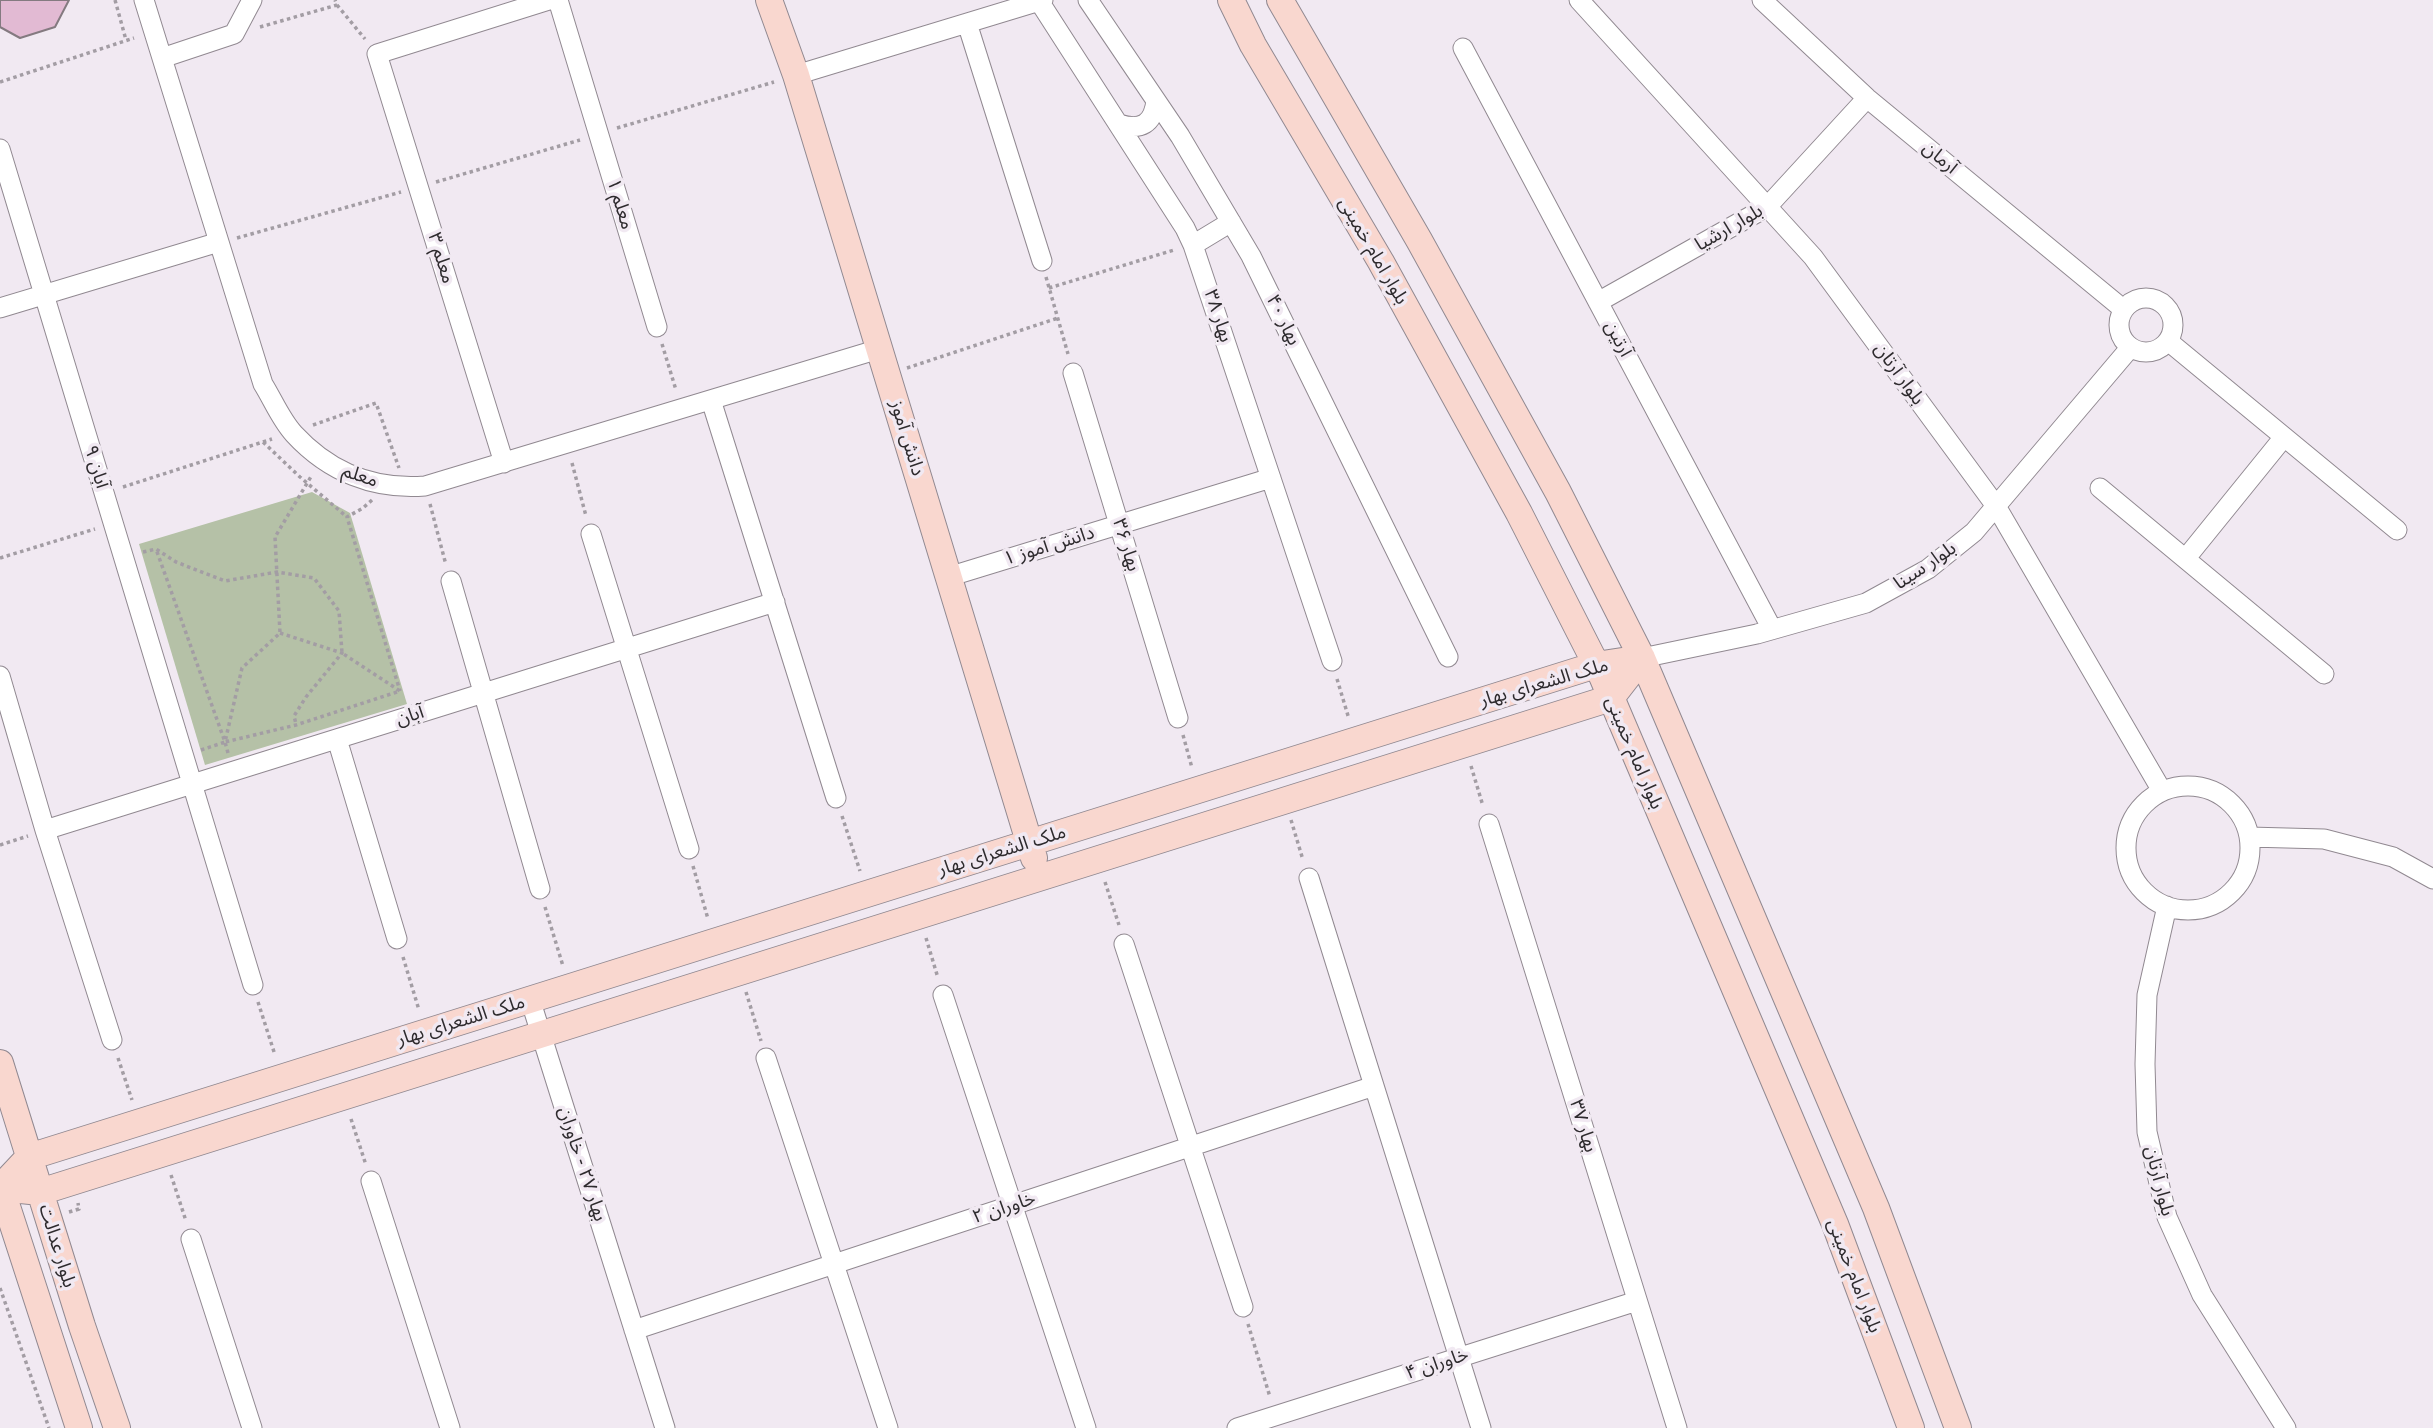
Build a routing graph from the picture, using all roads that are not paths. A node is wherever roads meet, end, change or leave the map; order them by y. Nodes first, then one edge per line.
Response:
1 (144, 0) edge
2 (252, 0) edge
3 (550, 0) edge
4 (558, 0) edge
5 (769, 0) edge
6 (1088, 0) edge
7 (1231, 0) edge
8 (1280, 0) edge
9 (1578, 0) edge
10 (1762, 0) edge
11 (1041, 1) edge
12 (967, 23) junction
13 (1463, 48) dead end
14 (162, 58) junction
15 (796, 75) junction
16 (1867, 98) junction
17 (1156, 101) junction
18 (1119, 124) junction
19 (0, 149) edge
20 (1767, 207) junction
21 (1231, 222) junction
22 (219, 242) junction
23 (1193, 245) junction
24 (1042, 261) road end
25 (44, 295) junction
26 (1598, 302) junction
27 (0, 308) edge
28 (2123, 309) junction
29 (657, 327) road end
30 (2168, 341) junction
31 (2130, 348) junction
32 (883, 362) junction
33 (1073, 373) road end
34 (711, 400) junction
35 (2284, 437) junction
36 (504, 463) junction
37 (1271, 478) junction
38 (2100, 488) dead end
39 (1996, 506) junction
40 (1119, 525) junction
41 (2397, 530) dead end
42 (591, 534) road end
43 (2186, 558) junction
44 (948, 577) junction
45 (451, 581) road end
46 (775, 603) junction
47 (1772, 629) junction
48 (626, 649) junction
49 (1448, 657) dead end
50 (1642, 658) junction
51 (1332, 661) road end
52 (1596, 665) junction
53 (2324, 674) dead end
54 (0, 677) edge
55 (483, 693) junction
56 (1611, 698) junction
57 (1178, 718) road end
58 (337, 739) junction
59 (192, 785) junction
60 (2162, 791) junction
61 (836, 798) road end
62 (1489, 824) road end
63 (45, 830) junction
64 (2249, 837) junction
65 (1029, 843) junction
66 (689, 849) road end
67 (1040, 878) junction
68 (1309, 878) road end
69 (2433, 879) edge
70 (540, 889) road end
71 (2167, 906) junction
72 (397, 939) road end
73 (1124, 944) road end
74 (253, 985) road end
75 (943, 995) road end
76 (530, 999) junction
77 (541, 1034) junction
78 (112, 1040) road end
79 (766, 1058) road end
80 (0, 1063) edge
81 (1374, 1086) junction
82 (1191, 1146) junction
83 (29, 1157) junction
84 (371, 1181) road end
85 (0, 1187) edge
86 (40, 1192) junction
87 (1011, 1206) junction
88 (191, 1239) road end
89 (834, 1264) junction
90 (1637, 1301) junction
91 (1243, 1307) road end
92 (634, 1330) junction
93 (1459, 1357) junction
94 (1275, 1422) edge
95 (79, 1428) edge
96 (117, 1428) edge
97 (252, 1428) edge
98 (450, 1428) edge
99 (665, 1428) edge
100 (888, 1428) edge
101 (1086, 1428) edge
102 (1237, 1428) edge
103 (1481, 1428) edge
104 (1677, 1428) edge
105 (1911, 1428) edge
106 (1958, 1428) edge
107 (2286, 1428) edge

1 - 14 street, معلم
2 - 14 street
3 - 36 street, معلم ۳
4 - 29 street, معلم ۱
5 - 15 street, دانش آموز
6 - 17 street, بهار ۴۰
7 - 52 street, بلوار امام خمینی
8 - 50 street
9 - 20 street, بلوار آرتان
10 - 16 street, آرمان
11 - 12 street
11 - 18 street, بهار ۳۸
12 - 15 street
12 - 24 street
13 - 26 street, آرتین
14 - 22 street, معلم
15 - 32 street, دانش آموز
16 - 20 street, بلوار ارشیا
16 - 28 street, آرمان
17 - 18 street
17 - 21 street, بهار ۴۰
18 - 23 street, بهار ۳۸
19 - 25 street, آبان ۹
20 - 26 street, بلوار ارشیا
20 - 39 street, بلوار آرتان
21 - 23 street
21 - 49 street, بهار ۴۰
22 - 25 street
22 - 36 street, معلم
23 - 37 street, بهار ۳۸
25 - 27 street
25 - 59 street, آبان ۹
26 - 47 street, آرتین
28 - 30 street
28 - 31 street
30 - 31 street
30 - 35 street
31 - 39 street, بلوار سینا
32 - 34 street, معلم
32 - 44 street, دانش آموز
33 - 40 street, بهار ۳۶
34 - 36 street, معلم
34 - 46 street
35 - 41 street
35 - 43 street
37 - 40 street, دانش آموز ۱
37 - 51 street, بهار ۳۸
38 - 43 street
39 - 47 street, بلوار سینا
39 - 60 street, بلوار آرتان
40 - 44 street, دانش آموز ۱
40 - 57 street, بهار ۳۶
42 - 48 street
43 - 53 street
44 - 65 street, دانش آموز
45 - 55 street
46 - 48 street, آبان
46 - 61 street
47 - 50 street, بلوار سینا
48 - 55 street, آبان
48 - 66 street
50 - 52 street, ملک الشعرای بهار
50 - 56 street, ملک الشعرای بهار
50 - 106 street
52 - 56 street, بلوار امام خمینی
52 - 65 street, ملک الشعرای بهار
54 - 63 street
55 - 58 street, آبان
55 - 70 street
56 - 67 street, ملک الشعرای بهار
56 - 105 street, بلوار امام خمینی
58 - 59 street, آبان
58 - 72 street
59 - 63 street, آبان
59 - 74 street, آبان ۹
60 - 64 street
60 - 71 street
62 - 90 street, بهار ۳۷
63 - 78 street
64 - 69 street
64 - 71 street
65 - 67 street, دانش آموز
65 - 76 street, ملک الشعرای بهار
67 - 77 street, ملک الشعرای بهار
68 - 81 street
71 - 107 street, بلوار آرتان
73 - 82 street
75 - 87 street
76 - 77 street, بهار ۲۷ - خاوران
76 - 83 street, ملک الشعرای بهار
77 - 86 street, ملک الشعرای بهار
77 - 92 street, بهار ۲۷ - خاوران
79 - 89 street
80 - 83 street, بلوار عدالت
81 - 82 street, خاوران ۲
81 - 93 street
82 - 87 street, خاوران ۲
82 - 91 street
83 - 85 street, ملک الشعرای بهار
83 - 86 street, بلوار عدالت
84 - 98 street
85 - 86 street, ملک الشعرای بهار
85 - 95 street, بلوار عدالت
86 - 96 street, بلوار عدالت
87 - 89 street, خاوران ۲
87 - 101 street
88 - 97 street
89 - 92 street, خاوران ۲
89 - 100 street
90 - 93 street, خاوران ۴
90 - 104 street, بهار ۳۷
92 - 99 street, بهار ۲۷ - خاوران
93 - 94 street, خاوران ۴
93 - 103 street
94 - 102 street, خاوران ۴

